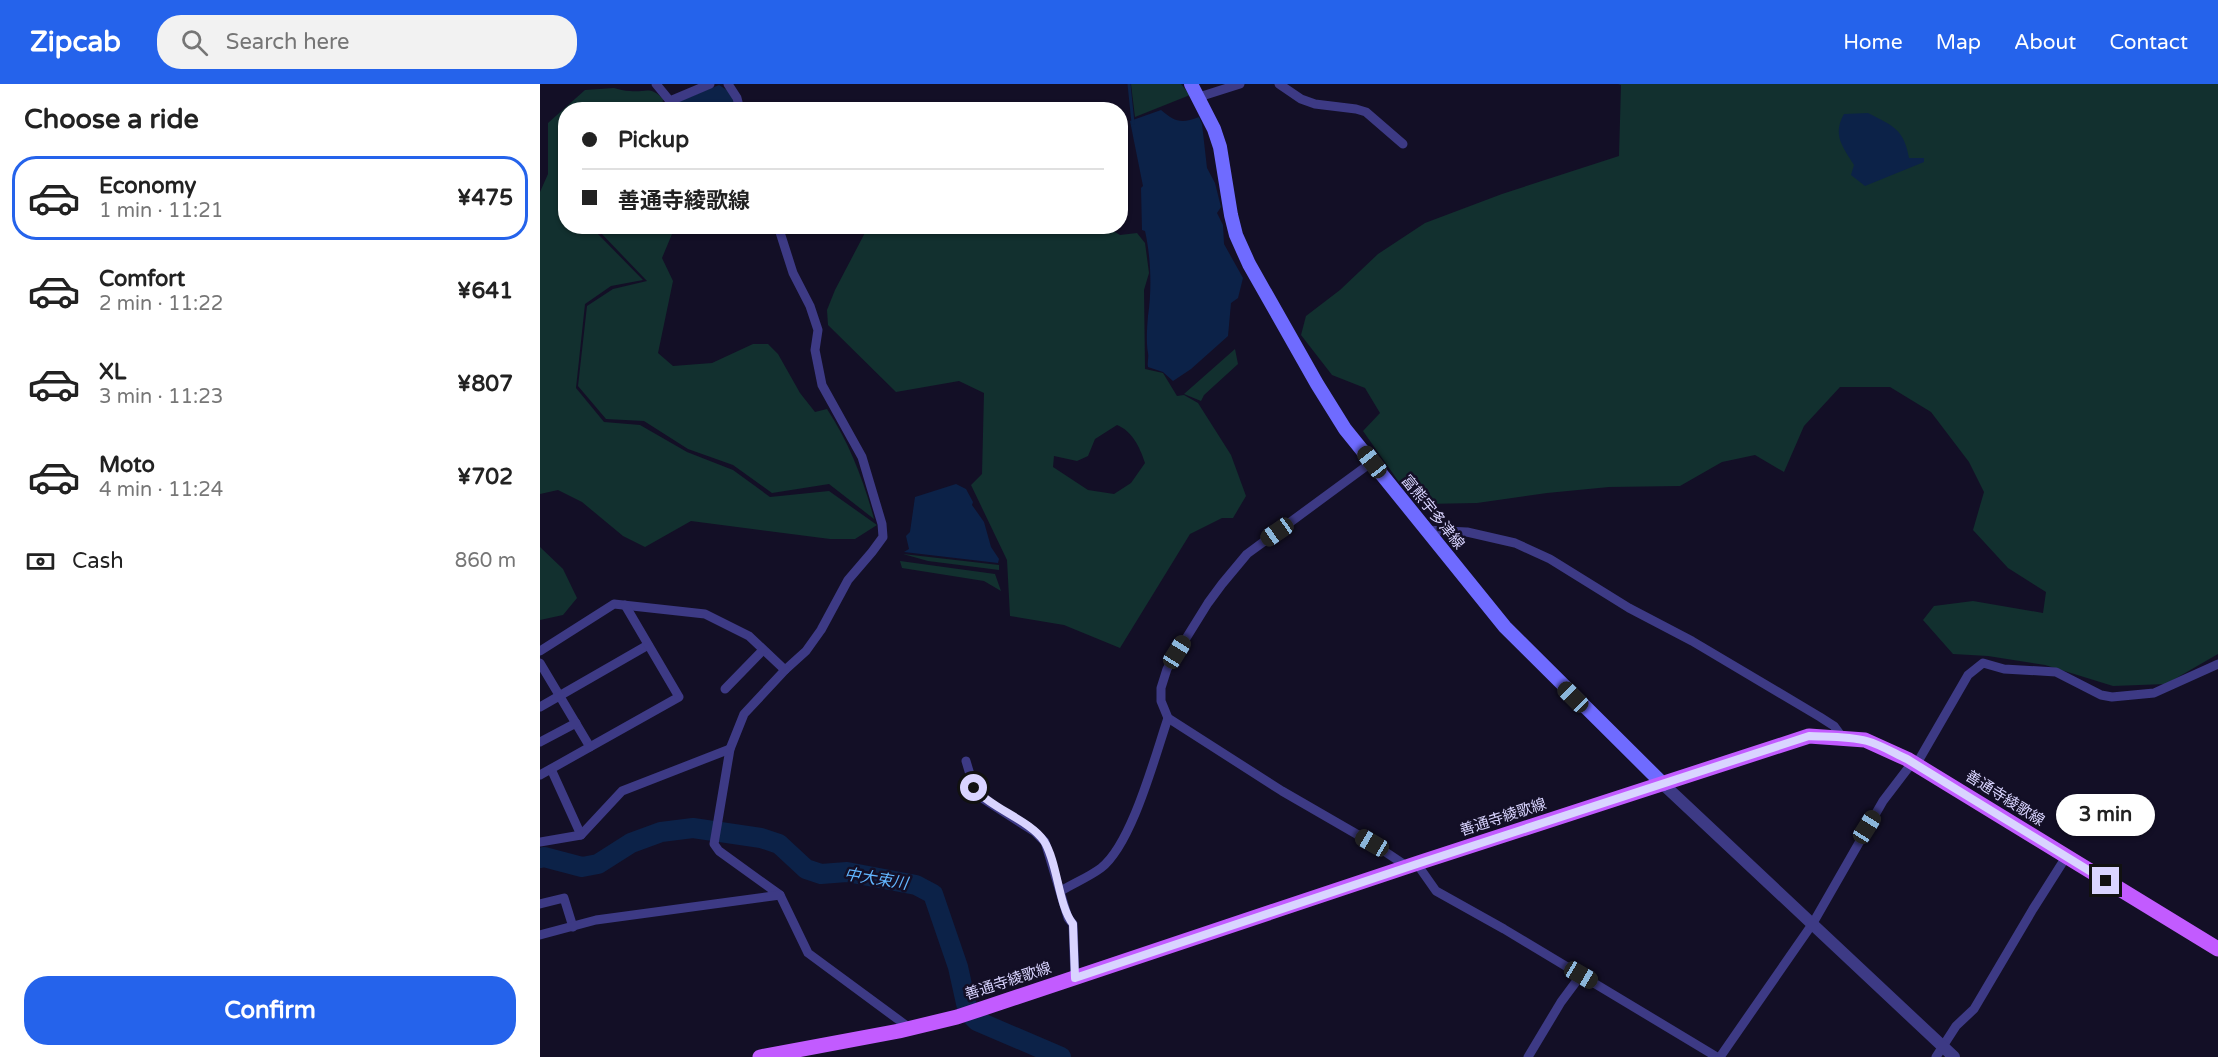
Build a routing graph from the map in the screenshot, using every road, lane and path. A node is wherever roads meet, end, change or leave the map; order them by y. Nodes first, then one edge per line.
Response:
1 (656, 84) edge
2 (710, 84) edge
3 (728, 84) edge
4 (1191, 84) edge
5 (1240, 84) edge
6 (1279, 84) edge
7 (1199, 97) junction
8 (738, 102) edge
9 (1403, 144) dead end
10 (781, 234) edge
11 (1372, 462) junction
12 (1425, 530) junction
13 (625, 605) junction
14 (648, 645) junction
15 (764, 650) junction
16 (540, 651) edge
17 (540, 663) edge
18 (2218, 664) edge
19 (785, 670) junction
20 (725, 689) dead end
21 (560, 696) junction
22 (540, 707) edge
23 (1168, 717) junction
24 (576, 723) junction
25 (1842, 737) junction
26 (540, 742) edge
27 (590, 747) junction
28 (730, 749) junction
29 (966, 761) dead end
30 (1914, 764) junction
31 (550, 769) junction
32 (540, 775) edge
33 (1663, 784) junction
34 (581, 835) junction
35 (540, 842) edge
36 (2066, 857) junction
37 (1412, 865) junction
38 (1061, 891) junction
39 (780, 896) junction
40 (540, 904) edge
41 (1813, 923) junction
42 (573, 927) junction
43 (540, 935) edge
44 (2218, 949) edge
45 (1581, 975) junction
46 (1075, 978) junction
47 (911, 1029) junction
48 (1939, 1052) edge
49 (760, 1057) edge
50 (1528, 1057) edge
51 (1719, 1057) edge
52 (1954, 1057) edge

1 - 2 street
3 - 8 street
4 - 7 main road, 富熊宇多津線
5 - 7 street
6 - 9 street
7 - 11 main road, 富熊宇多津線
10 - 19 street
11 - 12 main road, 富熊宇多津線
11 - 23 street
12 - 25 street
12 - 33 main road, 富熊宇多津線
13 - 14 street
13 - 15 street
13 - 16 street
14 - 21 street
14 - 27 street
15 - 19 street
15 - 20 street
17 - 21 street
18 - 30 street
19 - 28 street
21 - 22 street
21 - 24 street
23 - 37 street
23 - 38 street
24 - 26 street
24 - 27 street
25 - 30 main road, 善通寺綾歌線
25 - 33 main road, 善通寺綾歌線
27 - 31 street
28 - 34 street
28 - 39 street
29 - 38 street
30 - 36 main road, 善通寺綾歌線
30 - 41 street
31 - 32 street
31 - 34 street
33 - 37 main road, 善通寺綾歌線
33 - 41 street
34 - 35 street
36 - 44 main road, 善通寺綾歌線
36 - 48 street
37 - 45 street
37 - 46 main road, 善通寺綾歌線
38 - 46 street
39 - 42 street
39 - 47 street
40 - 42 street
41 - 48 street
41 - 51 street
42 - 43 street
45 - 50 street
45 - 51 street
46 - 47 main road, 善通寺綾歌線
47 - 49 main road, 善通寺綾歌線
48 - 52 street

